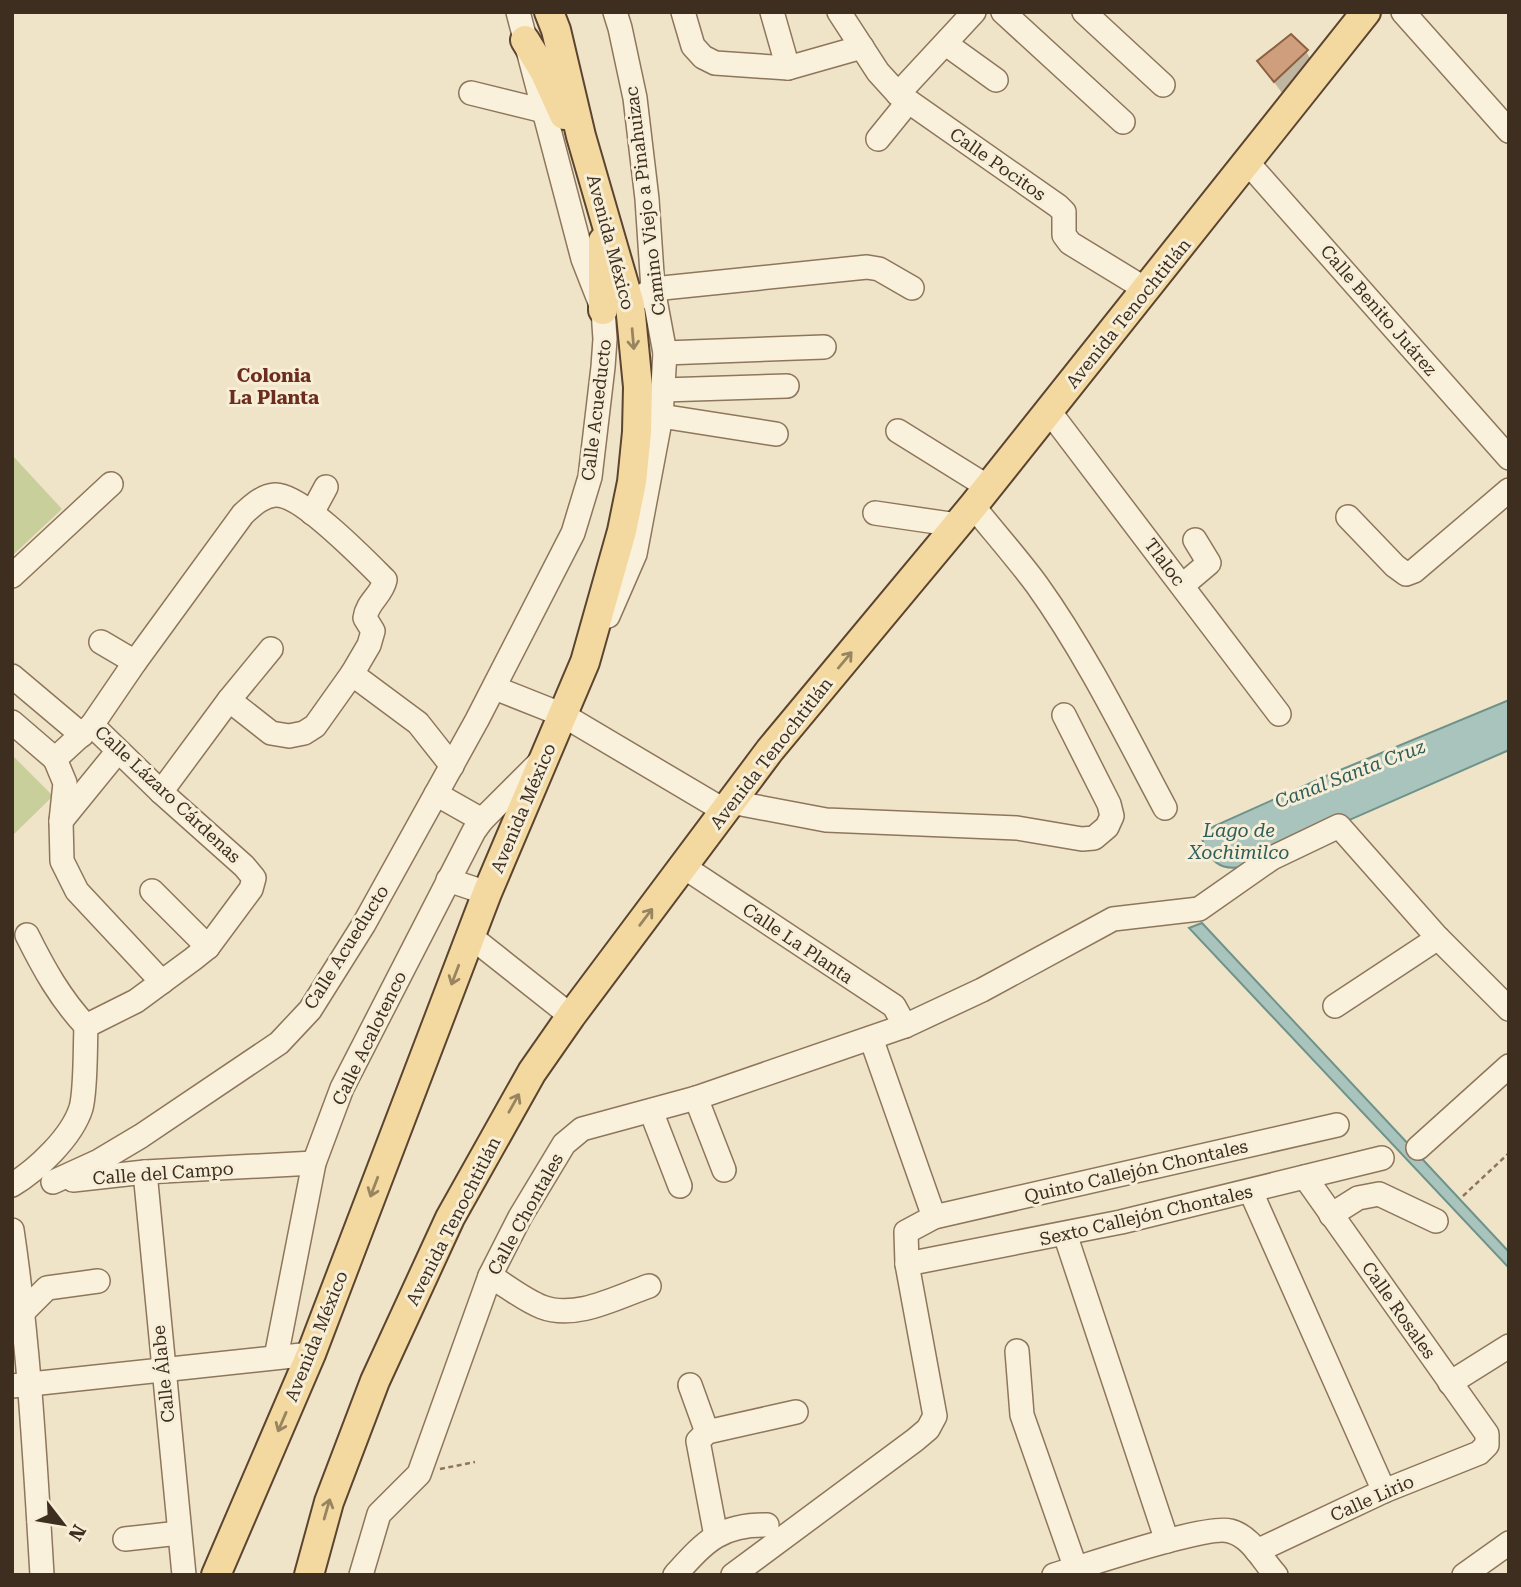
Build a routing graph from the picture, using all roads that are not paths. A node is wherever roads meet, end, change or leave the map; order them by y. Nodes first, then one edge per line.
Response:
1 (518, 12) edge
2 (549, 12) edge
3 (615, 12) edge
4 (683, 12) edge
5 (772, 12) edge
6 (839, 12) edge
7 (974, 12) edge
8 (1003, 12) edge
9 (1084, 12) edge
10 (1366, 12) edge
11 (1403, 12) edge
12 (525, 40) junction
13 (946, 44) junction
14 (862, 47) junction
15 (788, 68) junction
16 (996, 80) dead end
17 (1163, 85) dead end
18 (471, 93) dead end
19 (903, 98) junction
20 (544, 111) junction
21 (1123, 122) dead end
22 (1509, 131) edge
23 (581, 136) junction
24 (878, 139) dead end
25 (1248, 163) junction
26 (912, 288) dead end
27 (653, 289) junction
28 (1147, 290) junction
29 (617, 308) junction
30 (824, 347) dead end
31 (665, 353) junction
32 (787, 386) dead end
33 (663, 390) junction
34 (1049, 411) junction
35 (661, 416) junction
36 (898, 431) dead end
37 (776, 434) dead end
38 (1509, 458) edge
39 (111, 484) dead end
40 (326, 487) dead end
41 (1509, 490) edge
42 (973, 506) junction
43 (307, 509) junction
44 (875, 513) dead end
45 (1348, 517) dead end
46 (1195, 540) dead end
47 (12, 576) edge
48 (1183, 585) junction
49 (101, 642) dead end
50 (271, 649) dead end
51 (135, 662) junction
52 (584, 662) junction
53 (352, 674) junction
54 (12, 676) edge
55 (495, 688) junction
56 (229, 699) junction
57 (1279, 714) dead end
58 (563, 715) junction
59 (1064, 715) dead end
60 (12, 722) edge
61 (87, 730) junction
62 (118, 751) junction
63 (544, 757) junction
64 (55, 759) junction
65 (452, 766) junction
66 (161, 792) junction
67 (436, 794) junction
68 (728, 807) junction
69 (1165, 808) dead end
70 (482, 820) junction
71 (61, 821) junction
72 (684, 867) junction
73 (448, 880) junction
74 (152, 891) dead end
75 (487, 893) junction
76 (27, 935) dead end
77 (470, 936) junction
78 (1438, 939) junction
79 (208, 947) junction
80 (162, 982) junction
81 (1335, 1006) dead end
82 (1509, 1009) edge
83 (571, 1016) junction
84 (86, 1026) junction
85 (905, 1026) junction
86 (871, 1038) junction
87 (1509, 1066) edge
88 (696, 1098) junction
89 (651, 1111) junction
90 (1337, 1125) dead end
91 (1419, 1147) dead end
92 (1382, 1158) dead end
93 (314, 1163) junction
94 (724, 1170) dead end
95 (145, 1172) junction
96 (1305, 1177) junction
97 (53, 1182) junction
98 (680, 1186) dead end
99 (12, 1187) edge
100 (1251, 1192) junction
101 (1331, 1215) junction
102 (934, 1217) junction
103 (1436, 1222) dead end
104 (12, 1230) edge
105 (1065, 1234) junction
106 (907, 1264) junction
107 (490, 1276) junction
108 (98, 1281) dead end
109 (649, 1286) dead end
110 (24, 1311) junction
111 (1509, 1346) edge
112 (1017, 1351) dead end
113 (311, 1354) junction
114 (276, 1357) junction
115 (163, 1371) junction
116 (1451, 1383) junction
117 (690, 1385) dead end
118 (21, 1386) edge
119 (796, 1412) dead end
120 (707, 1432) junction
121 (1487, 1445) joint
122 (1384, 1491) junction
123 (767, 1525) dead end
124 (179, 1533) junction
125 (716, 1536) junction
126 (125, 1539) dead end
127 (1167, 1541) junction
128 (1509, 1544) edge
129 (1257, 1551) junction
130 (1065, 1572) edge
131 (1272, 1574) edge
132 (42, 1575) edge
133 (184, 1575) edge
134 (216, 1575) edge
135 (309, 1575) edge
136 (361, 1575) edge
137 (675, 1575) edge
138 (733, 1575) edge
139 (1464, 1575) edge

1 - 12 street, Calle Acueducto
2 - 23 main road, Avenida México
3 - 27 street, Camino Viejo a Pinahuizac
4 - 15 street
5 - 15 street
6 - 14 street, Calle Pocitos
7 - 13 street
8 - 21 street
9 - 17 street
10 - 25 main road, Avenida Tenochtitlán
11 - 22 street
12 - 20 street, Calle Acueducto
12 - 23 main road
13 - 16 street
13 - 19 street
14 - 15 street
14 - 19 street, Calle Pocitos
18 - 20 street
19 - 24 street
19 - 28 street, Calle Pocitos
20 - 29 street, Calle Acueducto
23 - 29 main road, Avenida México
25 - 28 main road, Avenida Tenochtitlán
25 - 38 street, Calle Benito Juárez
26 - 27 street
27 - 29 street
27 - 31 street, Camino Viejo a Pinahuizac
28 - 34 main road, Avenida Tenochtitlán
29 -> 52 main road, Avenida México
29 - 55 street, Calle Acueducto
30 - 31 street
31 - 33 street, Camino Viejo a Pinahuizac
32 - 33 street
33 - 35 street, Camino Viejo a Pinahuizac
34 - 42 main road, Avenida Tenochtitlán
34 - 48 street, Tlaloc
35 - 37 street
35 - 52 street, Camino Viejo a Pinahuizac
36 - 42 street
39 - 47 street
40 - 43 street
41 - 45 street
42 - 44 street
68 -> 42 main road, Avenida Tenochtitlán
42 - 69 street
43 - 51 street, Calle Lázaro Cárdenas
43 - 53 street
46 - 48 street
48 - 57 street, Tlaloc
49 - 51 street
50 - 56 street
51 - 61 street, Calle Lázaro Cárdenas
52 - 58 main road, Avenida México
53 - 56 street
53 - 65 street
54 - 61 street
55 - 58 street
55 - 65 street, Calle Acueducto
56 - 66 street
58 - 63 main road, Avenida México
58 - 68 street
59 - 68 street
60 - 64 street
61 - 62 street, Calle Lázaro Cárdenas
61 - 64 street
62 - 66 street, Calle Lázaro Cárdenas
62 - 71 street
63 - 70 street, Calle Acalotenco
63 - 75 main road, Avenida México
64 - 71 street
65 - 67 street, Calle Acueducto
66 - 79 street, Calle Lázaro Cárdenas
67 - 70 street
67 - 97 street, Calle Acueducto
68 - 72 main road, Avenida Tenochtitlán
70 - 73 street, Calle Acalotenco
71 - 80 street
83 -> 72 main road, Avenida Tenochtitlán
72 - 85 street, Calle La Planta
73 - 75 street
73 - 93 street, Calle Acalotenco
74 - 79 street
75 - 77 main road, Avenida México
76 - 84 street
77 - 83 street
77 -> 113 main road, Avenida México
78 - 81 street
78 - 82 street
78 - 85 street, Calle Chontales
79 - 80 street, Calle Lázaro Cárdenas
80 - 84 street, Calle Lázaro Cárdenas
135 -> 83 main road, Avenida Tenochtitlán
84 - 99 street
85 - 86 street, Calle Chontales
86 - 88 street, Calle Chontales
86 - 102 street
87 - 91 street
88 - 89 street, Calle Chontales
88 - 94 street
89 - 98 street
89 - 107 street, Calle Chontales
90 - 102 street, Quinto Callejón Chontales
92 - 96 street, Sexto Callejón Chontales
93 - 95 street, Calle del Campo
93 - 114 street, Calle Acalotenco
95 - 97 street, Calle del Campo
95 - 115 street, Calle Álabe
96 - 100 street, Sexto Callejón Chontales
96 - 101 street, Calle Rosales
97 - 99 street, Calle del Campo
100 - 105 street, Sexto Callejón Chontales
100 - 122 street
101 - 103 street
101 - 116 street, Calle Rosales
102 - 106 street, Quinto Callejón Chontales
104 - 110 street
105 - 106 street, Sexto Callejón Chontales
105 - 127 street
106 - 138 street
107 - 109 street
107 - 136 street, Calle Chontales
108 - 110 street
110 - 118 street
111 - 116 street
112 - 130 street
113 - 114 street
113 -> 134 main road, Avenida México
114 - 115 street
115 - 118 street
115 - 124 street, Calle Álabe
116 - 121 street, Calle Rosales
117 - 120 street
118 - 132 street
119 - 120 street
120 - 125 street
121 - 122 street, Calle Lirio
122 - 129 street, Calle Lirio
123 - 125 street
124 - 126 street
124 - 133 street, Calle Álabe
125 - 137 street
127 - 129 street
127 - 130 street
128 - 139 street
129 - 131 street

